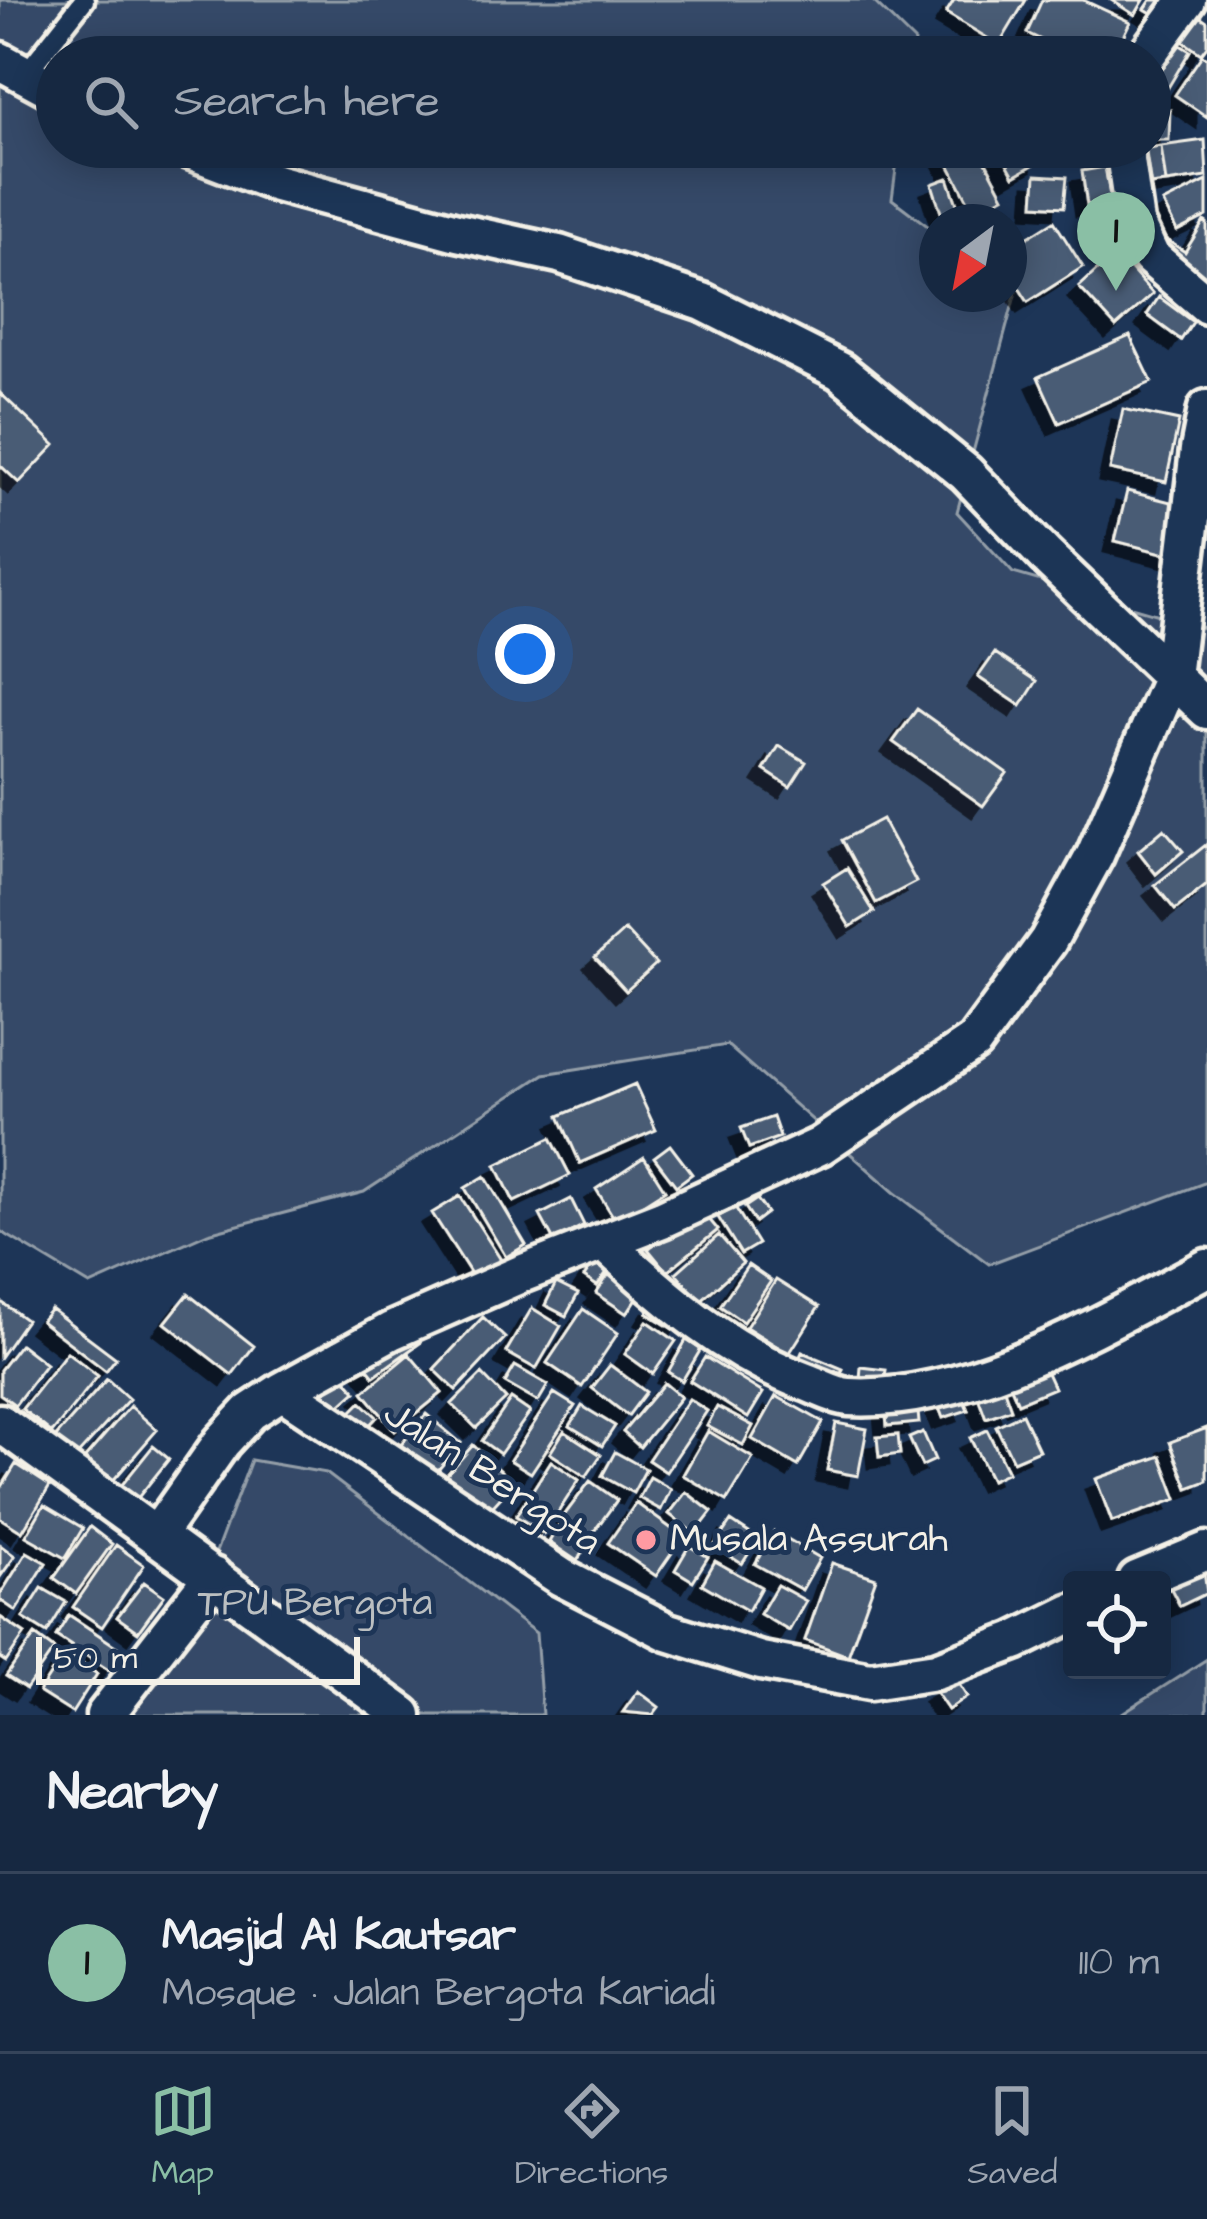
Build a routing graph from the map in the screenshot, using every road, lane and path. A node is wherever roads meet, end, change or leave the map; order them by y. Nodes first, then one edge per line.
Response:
1 (84, 0) edge
2 (1186, 0) edge
3 (57, 36) edge
4 (1160, 36) edge
5 (237, 168) edge
6 (1127, 168) edge
7 (1207, 304) edge
8 (1207, 409) edge
9 (1172, 677) junction
10 (1207, 710) edge
11 (605, 1243) junction
12 (1207, 1268) edge
13 (282, 1391) junction
14 (0, 1423) edge
15 (156, 1536) junction
16 (1207, 1550) edge
17 (1159, 1571) edge
18 (213, 1576) junction
19 (1063, 1617) edge
20 (104, 1715) edge
21 (403, 1715) edge

1 - 3 lane
2 - 4 street
5 - 9 street
6 - 7 street
8 - 9 street, Jalan Bergota
9 - 10 street
9 - 11 street, Jalan Bergota
11 - 12 street
11 - 13 street, Jalan Bergota
13 - 15 street, Jalan Bergota
13 - 19 street, Jalan Bergota
14 - 15 street
15 - 18 street
16 - 17 street
18 - 20 street
18 - 21 street

